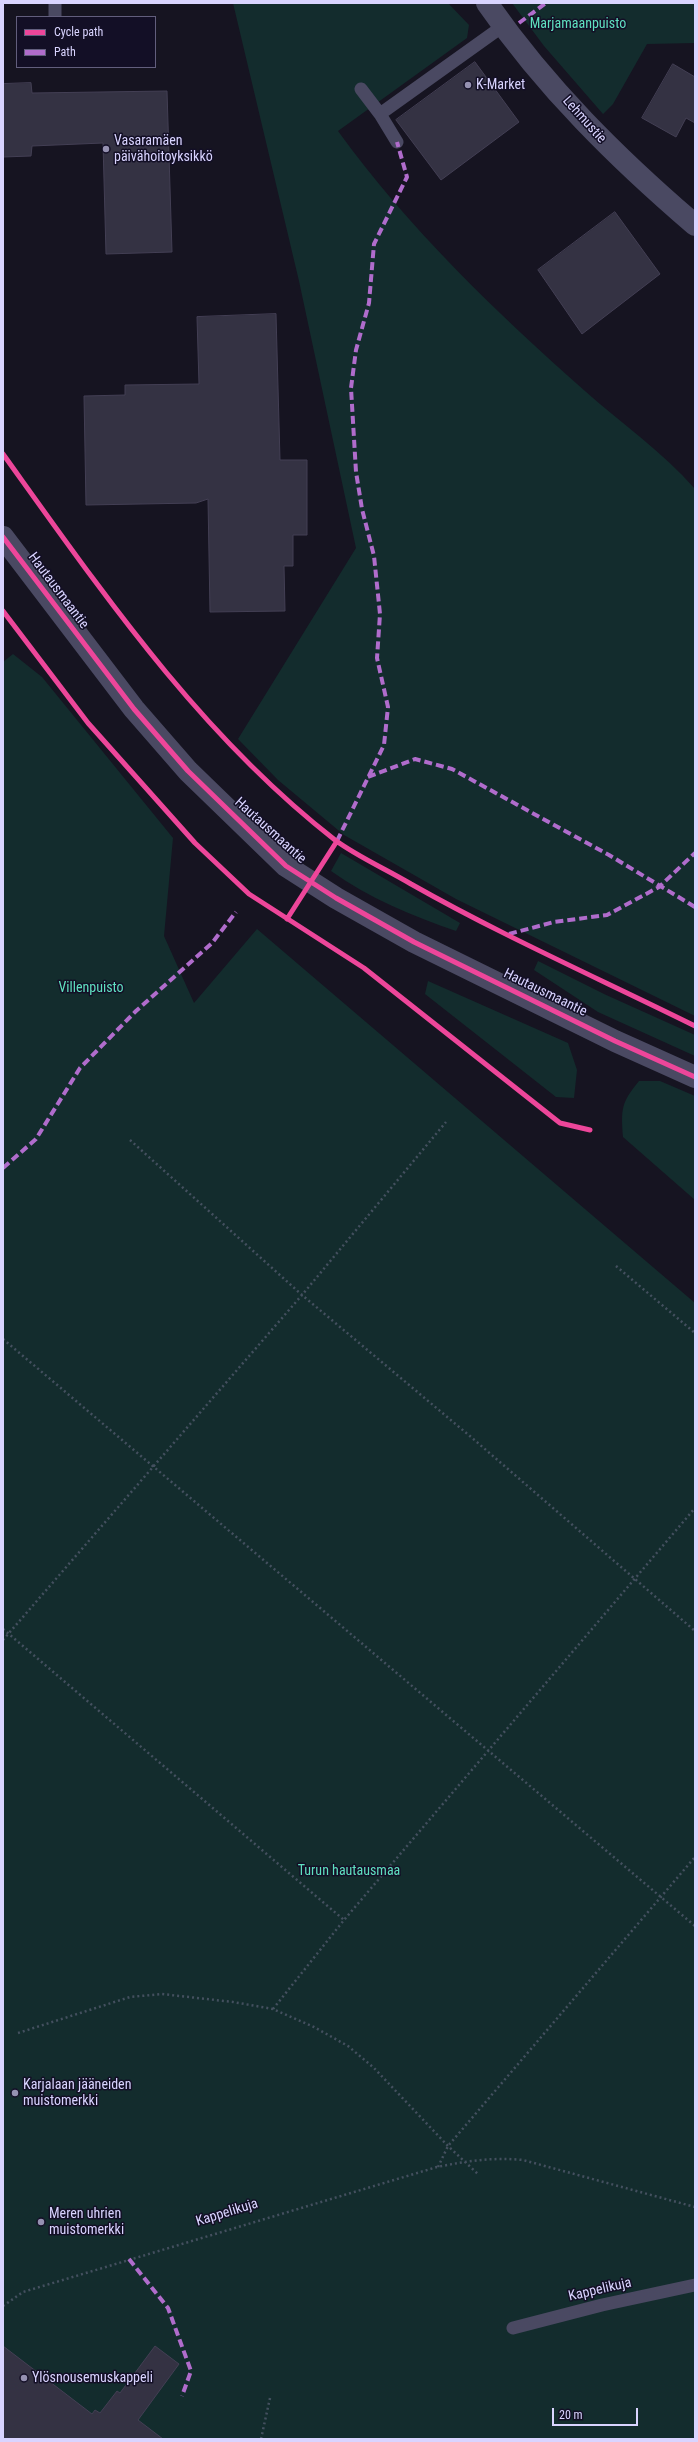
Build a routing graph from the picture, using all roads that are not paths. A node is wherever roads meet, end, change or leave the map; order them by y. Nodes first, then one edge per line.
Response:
1 (55, 3) edge
2 (487, 3) edge
3 (55, 16) edge
4 (503, 26) junction
5 (361, 89) dead end
6 (380, 114) junction
7 (397, 142) dead end
8 (695, 225) edge
9 (3, 536) edge
10 (695, 1078) edge
11 (695, 2285) edge
12 (513, 2328) dead end

1 - 3 lane
2 - 4 street, Lehmustie
4 - 6 lane
4 - 8 street, Lehmustie
5 - 6 lane
6 - 7 lane
9 - 10 street, Hautausmaantie
11 - 12 lane, Kappelikuja

